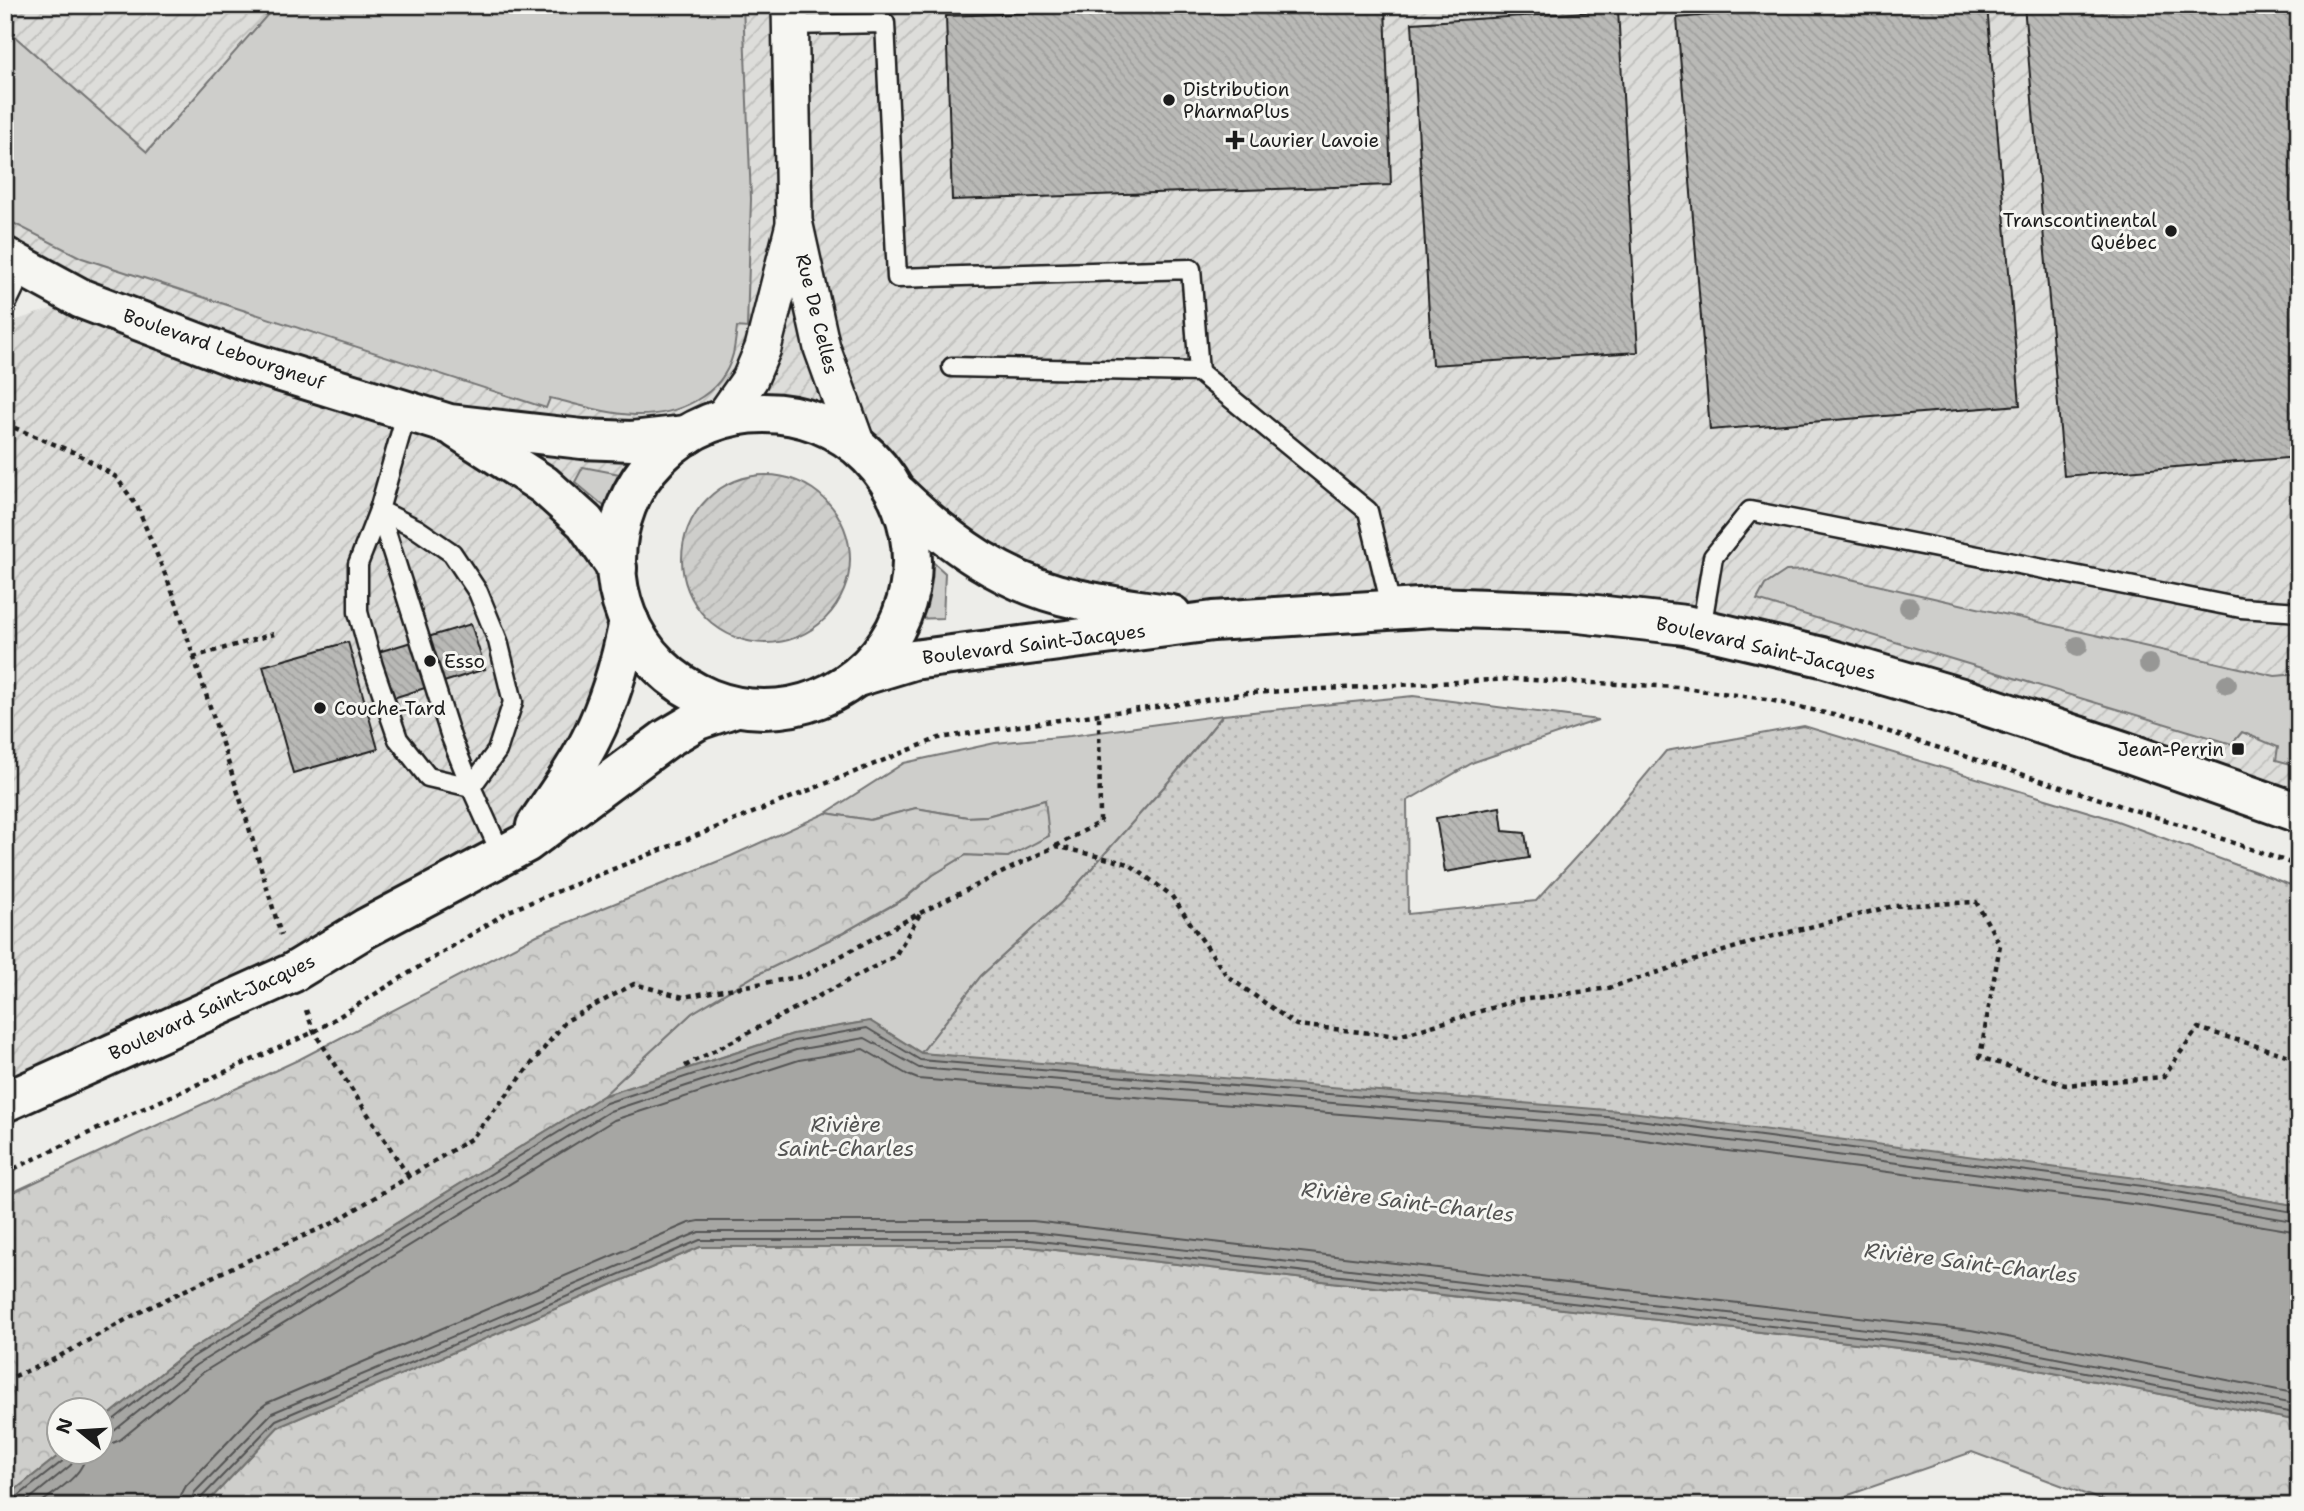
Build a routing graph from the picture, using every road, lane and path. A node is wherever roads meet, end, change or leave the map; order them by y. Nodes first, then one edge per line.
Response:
1 (790, 15) edge
2 (794, 221) junction
3 (15, 263) edge
4 (5, 307) edge
5 (952, 367) dead end
6 (1199, 372) junction
7 (407, 411) junction
8 (722, 419) junction
9 (5, 424) edge
10 (449, 424) junction
11 (687, 435) junction
12 (856, 445) junction
13 (895, 491) junction
14 (379, 510) junction
15 (617, 568) junction
16 (1392, 610) junction
17 (2299, 612) edge
18 (629, 621) junction
19 (1213, 621) junction
20 (1701, 629) junction
21 (274, 634) dead end
22 (193, 657) junction
23 (857, 677) junction
24 (736, 707) junction
25 (1099, 714) junction
26 (471, 787) junction
27 (2299, 813) edge
28 (1056, 846) junction
29 (514, 850) junction
30 (2299, 866) edge
31 (920, 914) junction
32 (292, 973) junction
33 (314, 1032) junction
34 (2299, 1059) edge
35 (685, 1066) dead end
36 (5, 1102) edge
37 (5, 1174) edge
38 (409, 1177) junction
39 (5, 1380) edge

1 - 2 street, Rue De Celles
1 - 6 lane
2 - 8 street, Rue De Celles
2 - 12 street, Rue De Celles
3 - 4 lane
3 - 7 main road, Boulevard Lebourgneuf
5 - 6 lane
6 - 16 lane
7 - 10 main road, Boulevard Lebourgneuf
7 - 14 lane
8 - 11 main road
8 - 12 main road
9 - 22 path
10 - 11 main road, Boulevard Lebourgneuf
10 - 15 main road, Boulevard Lebourgneuf
11 - 15 main road
12 - 13 main road
13 - 19 main road, Boulevard Saint-Jacques
13 - 23 main road
14 - 26 lane
14 - 26 lane
14 - 26 lane
15 - 18 main road
16 - 19 main road, Boulevard Saint-Jacques
16 - 20 main road, Boulevard Saint-Jacques
17 - 20 lane
18 - 24 main road
18 - 29 main road, Boulevard Saint-Jacques
19 - 23 main road, Boulevard Saint-Jacques
20 - 27 main road, Boulevard Saint-Jacques
21 - 22 path
22 - 32 path
23 - 24 main road
24 - 29 main road, Boulevard Saint-Jacques
25 - 28 path
25 - 30 path
25 - 33 path
26 - 29 lane
28 - 31 path
28 - 34 path
29 - 32 main road, Boulevard Saint-Jacques
31 - 35 path
31 - 38 path
32 - 36 main road, Boulevard Saint-Jacques
33 - 37 path
33 - 38 path
38 - 39 path

